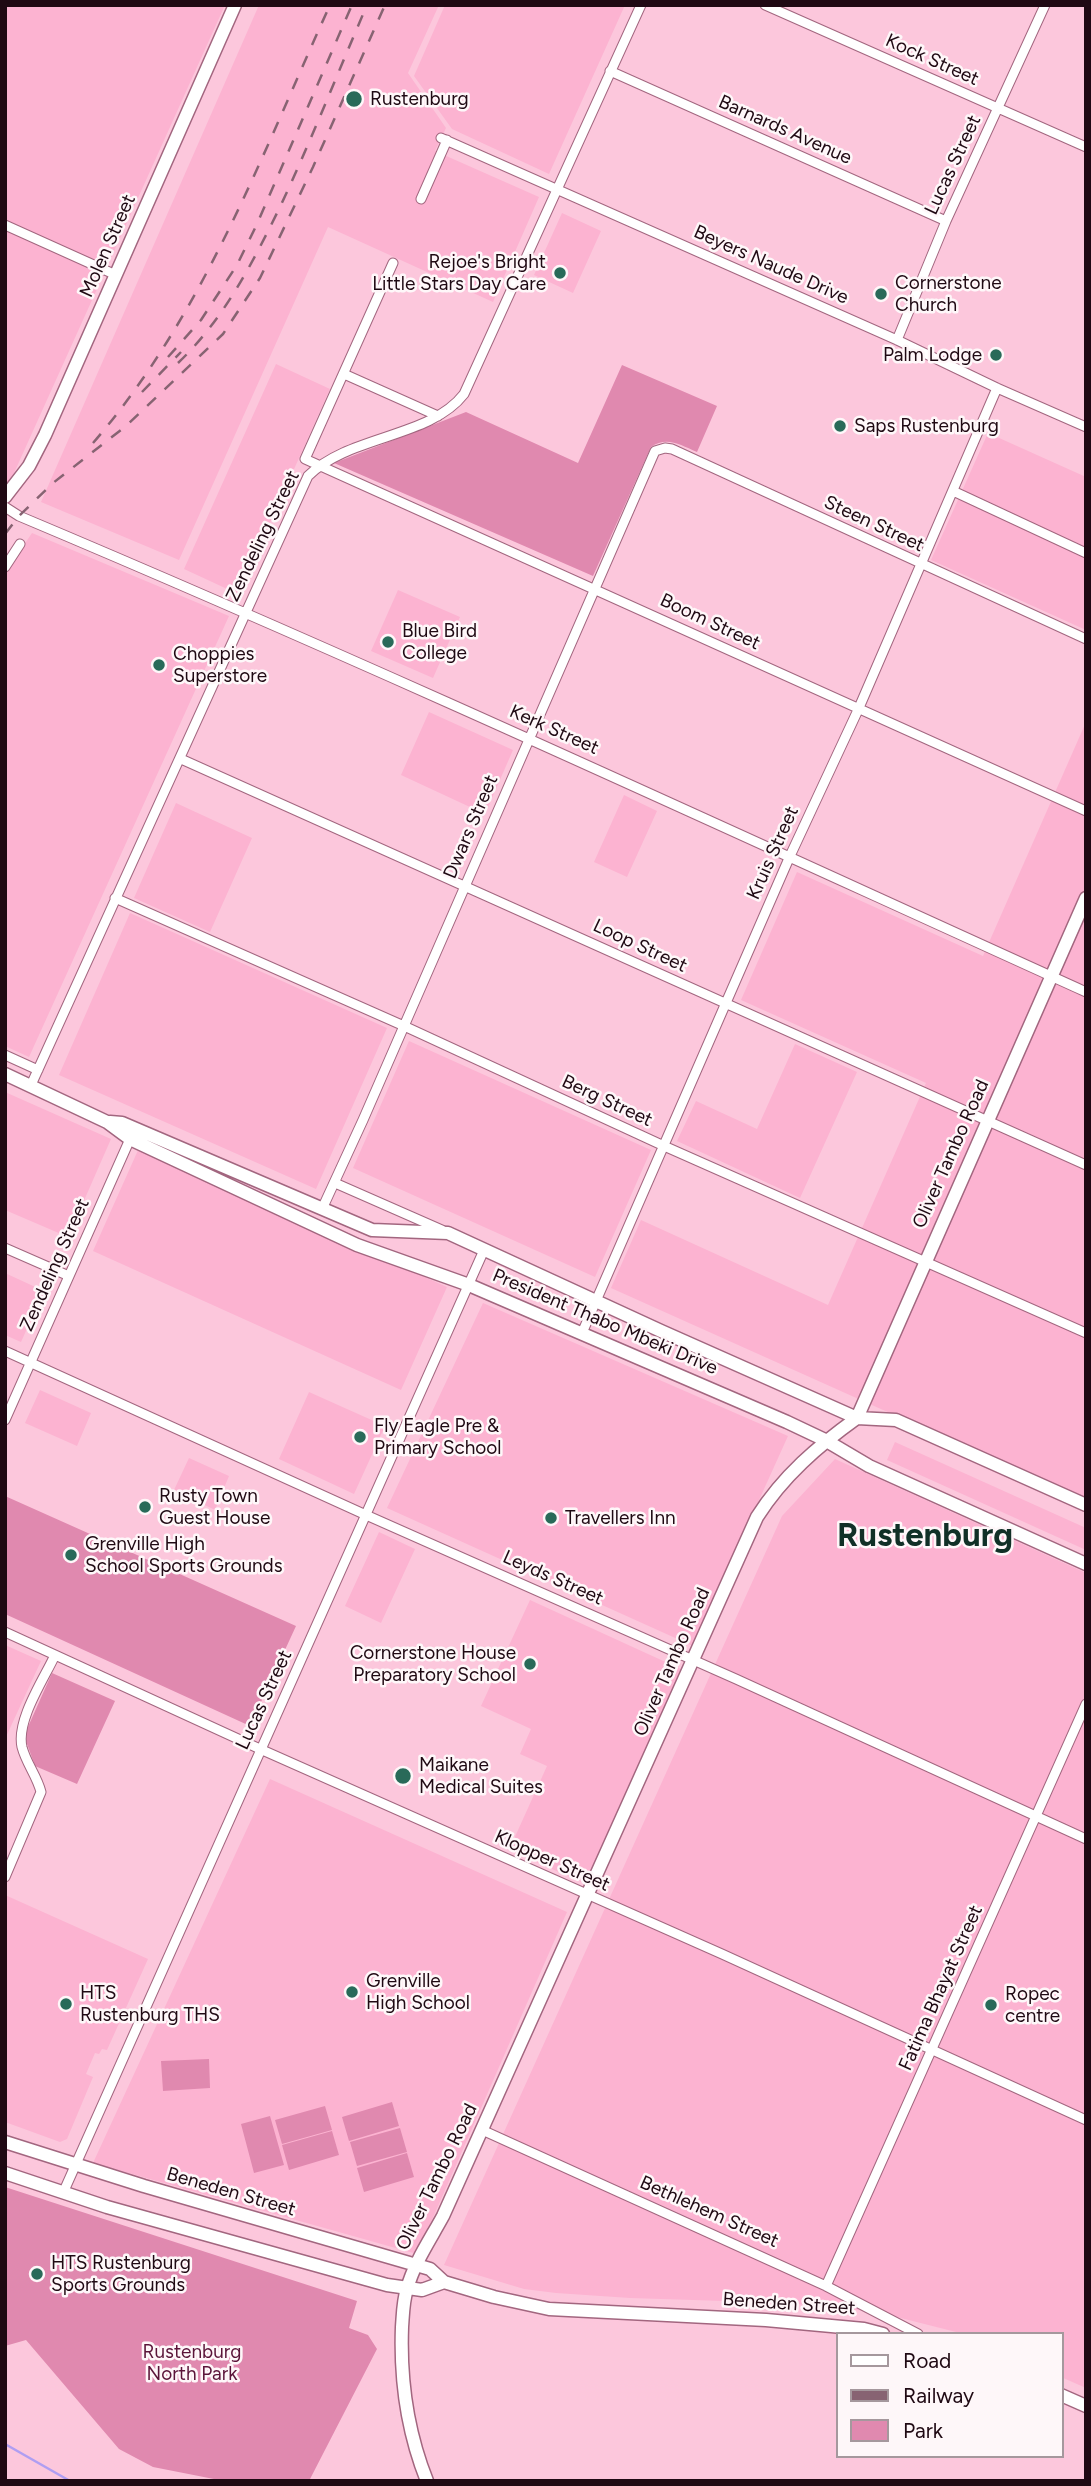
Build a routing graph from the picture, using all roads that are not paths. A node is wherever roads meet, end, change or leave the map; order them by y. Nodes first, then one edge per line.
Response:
1 (235, 5) edge
2 (641, 5) edge
3 (765, 5) edge
4 (1045, 5) edge
5 (610, 71) junction
6 (998, 108) junction
7 (1086, 147) edge
8 (559, 189) junction
9 (421, 199) dead end
10 (946, 221) junction
11 (5, 225) edge
12 (393, 263) dead end
13 (116, 275) junction
14 (897, 340) junction
15 (344, 374) junction
16 (997, 388) junction
17 (438, 416) junction
18 (1086, 427) edge
19 (652, 458) joint
20 (319, 465) junction
21 (953, 491) junction
22 (5, 497) edge
23 (5, 507) edge
24 (20, 544) dead end
25 (1086, 553) edge
26 (922, 565) junction
27 (5, 567) edge
28 (594, 589) junction
29 (246, 611) junction
30 (1086, 639) edge
31 (858, 710) junction
32 (528, 738) junction
33 (181, 759) junction
34 (1086, 811) edge
35 (790, 856) junction
36 (465, 885) junction
37 (115, 898) junction
38 (1086, 898) edge
39 (1052, 977) junction
40 (1086, 992) edge
41 (726, 1004) junction
42 (404, 1026) junction
43 (5, 1055) edge
44 (38, 1070) junction
45 (5, 1074) edge
46 (31, 1085) junction
47 (986, 1121) junction
48 (107, 1122) junction
49 (144, 1133) junction
50 (130, 1139) junction
51 (664, 1146) junction
52 (1086, 1165) edge
53 (335, 1183) junction
54 (323, 1209) junction
55 (448, 1233) junction
56 (5, 1248) edge
57 (484, 1250) junction
58 (925, 1261) junction
59 (69, 1276) junction
60 (469, 1285) junction
61 (596, 1302) junction
62 (582, 1333) junction
63 (1086, 1333) edge
64 (5, 1351) edge
65 (31, 1362) junction
66 (857, 1418) junction
67 (5, 1420) edge
68 (823, 1439) junction
69 (1086, 1505) edge
70 (366, 1515) junction
71 (1086, 1564) edge
72 (5, 1632) edge
73 (55, 1655) junction
74 (694, 1660) junction
75 (1086, 1704) edge
76 (260, 1749) junction
77 (1036, 1816) junction
78 (1086, 1839) edge
79 (5, 1877) edge
80 (588, 1896) junction
81 (933, 2051) junction
82 (1086, 2120) edge
83 (482, 2130) junction
84 (5, 2142) edge
85 (75, 2165) junction
86 (5, 2173) edge
87 (63, 2193) junction
88 (416, 2266) junction
89 (444, 2282) junction
90 (826, 2286) junction
91 (407, 2289) junction
92 (875, 2332) edge
93 (914, 2332) edge
94 (1063, 2396) edge
95 (1086, 2406) edge
96 (428, 2481) edge

1 - 13 main road, Molen Street
2 - 5 street, Zendeling Street
3 - 6 street, Kock Street
4 - 6 street, Lucas Street
5 - 8 street, Zendeling Street
5 - 10 street, Barnards Avenue
6 - 7 street, Kock Street
6 - 10 street, Lucas Street
8 - 9 street, Beyers Naude Drive
8 - 14 street, Beyers Naude Drive
8 - 17 street, Zendeling Street
10 - 14 street, Lucas Street
11 - 13 street
12 - 15 street
13 - 22 main road, Molen Street
14 - 16 street, Beyers Naude Drive
15 - 17 street
15 - 20 street
16 - 18 street, Beyers Naude Drive
16 - 21 street, Kruis Street
17 - 20 street, Zendeling Street
19 - 26 street, Steen Street
19 - 28 street, Dwars Street
20 - 28 street, Boom Street
20 - 29 street, Zendeling Street
21 - 25 street
21 - 26 street, Kruis Street
23 - 29 street, Kerk Street
24 - 27 street
26 - 30 street, Steen Street
26 - 31 street, Kruis Street
28 - 31 street, Boom Street
28 - 32 street, Dwars Street
29 - 32 street, Kerk Street
29 - 33 street, Zendeling Street
31 - 34 street, Boom Street
31 - 35 street, Kruis Street
32 - 35 street, Kerk Street
32 - 36 street, Dwars Street
33 - 36 street, Loop Street
33 - 37 street, Zendeling Street
35 - 39 street, Kerk Street
35 - 41 street, Kruis Street
36 - 41 street, Loop Street
36 - 42 street, Dwars Street
37 - 42 street, Berg Street
37 - 44 street, Zendeling Street
38 - 39 main road, Oliver Tambo Road
39 - 40 street, Kerk Street
39 - 47 main road, Oliver Tambo Road
41 - 47 street, Loop Street
41 - 51 street, Kruis Street
42 - 51 street, Berg Street
42 - 53 street, Dwars Street
43 - 44 street
44 - 46 street, Zendeling Street
45 - 46 main road, President Thabo Mbeki Drive
46 - 48 main road, President Thabo Mbeki Drive
47 - 52 street, Loop Street
47 - 58 main road, Oliver Tambo Road
48 - 49 main road, President Thabo Mbeki Drive
48 - 50 main road, President Thabo Mbeki Drive
49 - 50 street
49 - 54 main road, President Thabo Mbeki Drive
50 - 59 street, Zendeling Street
50 - 60 main road, President Thabo Mbeki Drive
51 - 58 street, Berg Street
51 - 61 street, Kruis Street
53 - 54 street, Dwars Street
53 - 55 street
54 - 55 main road, President Thabo Mbeki Drive
55 - 57 main road, President Thabo Mbeki Drive
56 - 59 street
57 - 60 street, Lucas Street
57 - 61 main road, President Thabo Mbeki Drive
58 - 63 street, Berg Street
58 - 66 main road, Oliver Tambo Road
59 - 65 street, Zendeling Street
60 - 62 main road, President Thabo Mbeki Drive
60 - 70 street, Lucas Street
61 - 62 street, Kruis Street
61 - 66 main road, President Thabo Mbeki Drive
62 - 68 main road, President Thabo Mbeki Drive
64 - 65 street, Leyds Street
65 - 67 street, Zendeling Street
65 - 70 street, Leyds Street
66 - 68 main road, Oliver Tambo Road
66 - 69 main road, President Thabo Mbeki Drive
68 - 71 main road, President Thabo Mbeki Drive
68 - 74 main road, Oliver Tambo Road
70 - 74 street, Leyds Street
70 - 76 street, Lucas Street
72 - 73 street, Klopper Street
73 - 76 street, Klopper Street
73 - 79 street
74 - 77 street, Leyds Street
74 - 80 main road, Oliver Tambo Road
75 - 77 street, Fatima Bhayat Street
76 - 80 street, Klopper Street
76 - 85 street, Lucas Street
77 - 78 street, Leyds Street
77 - 81 street, Fatima Bhayat Street
80 - 81 street, Klopper Street
80 - 83 main road, Oliver Tambo Road
81 - 82 street, Klopper Street
81 - 90 street, Fatima Bhayat Street
83 - 88 main road, Oliver Tambo Road
83 - 90 street, Bethlehem Street
84 - 85 main road, Beneden Street
85 - 87 street, Lucas Street
85 - 88 main road, Beneden Street
86 - 87 main road, Beneden Street
87 - 91 main road, Beneden Street
88 - 89 main road, Beneden Street
88 - 91 main road, Oliver Tambo Road
89 - 91 main road, Beneden Street
89 - 92 main road, Beneden Street
90 - 93 street, Bethlehem Street
91 - 96 main road, Oliver Tambo Road
94 - 95 main road

